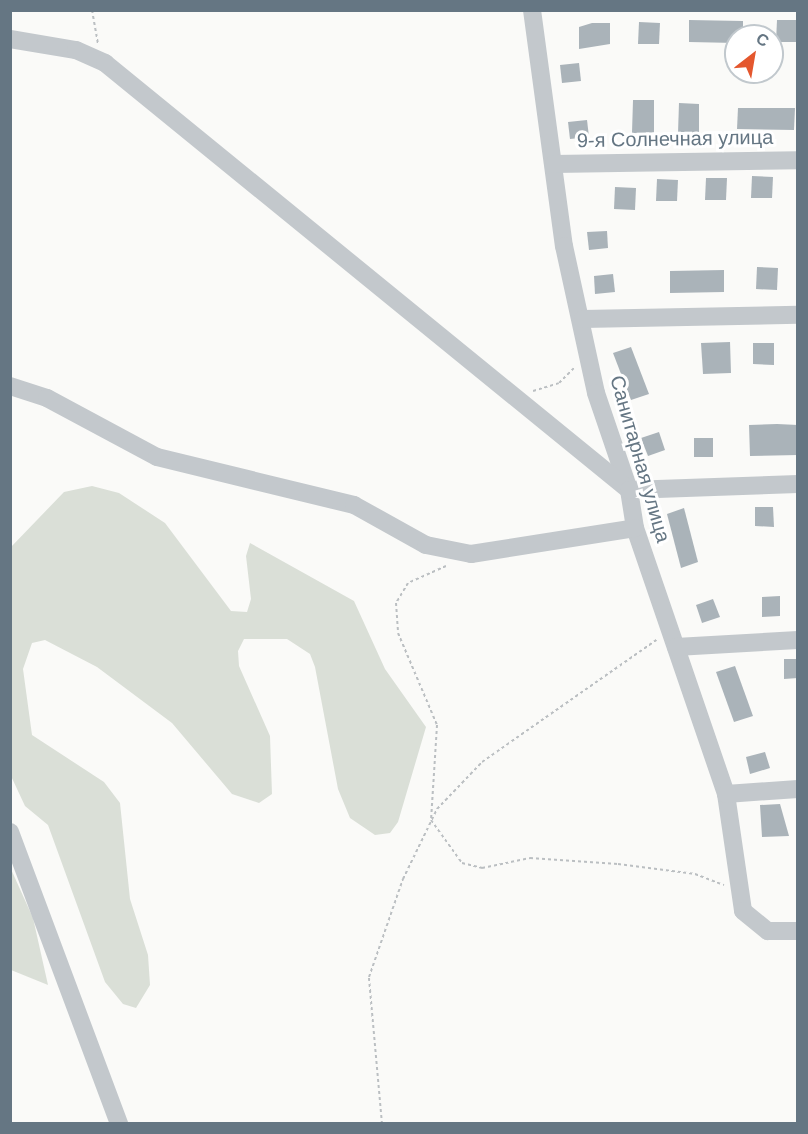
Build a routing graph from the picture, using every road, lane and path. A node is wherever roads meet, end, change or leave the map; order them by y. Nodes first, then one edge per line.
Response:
1 (92, 10) edge
2 (532, 10) edge
3 (10, 39) edge
4 (105, 63) junction
5 (798, 160) edge
6 (554, 164) junction
7 (798, 315) edge
8 (583, 319) junction
9 (577, 365) dead end
10 (10, 386) edge
11 (524, 392) dead end
12 (798, 484) edge
13 (629, 490) junction
14 (635, 528) junction
15 (471, 554) junction
16 (674, 640) junction
17 (798, 640) edge
18 (798, 789) edge
19 (726, 794) junction
20 (431, 820) junction
21 (10, 832) edge
22 (740, 891) junction
23 (798, 931) edge
24 (119, 1124) edge
25 (382, 1124) edge

1 - 4 path
2 - 6 street, Санитарная улица
3 - 4 street
4 - 13 street
5 - 6 street, 9-я Солнечная улица
6 - 8 street, Санитарная улица
7 - 8 street
8 - 13 street, Санитарная улица
9 - 11 path
10 - 15 street
12 - 13 street
13 - 14 street, Санитарная улица
14 - 15 street
14 - 16 street, Санитарная улица
15 - 20 path
16 - 17 street
16 - 19 street, Санитарная улица
16 - 20 path
18 - 19 street
19 - 22 street, Санитарная улица
20 - 22 path
20 - 25 path
21 - 24 street
22 - 23 street, Санитарная улица

